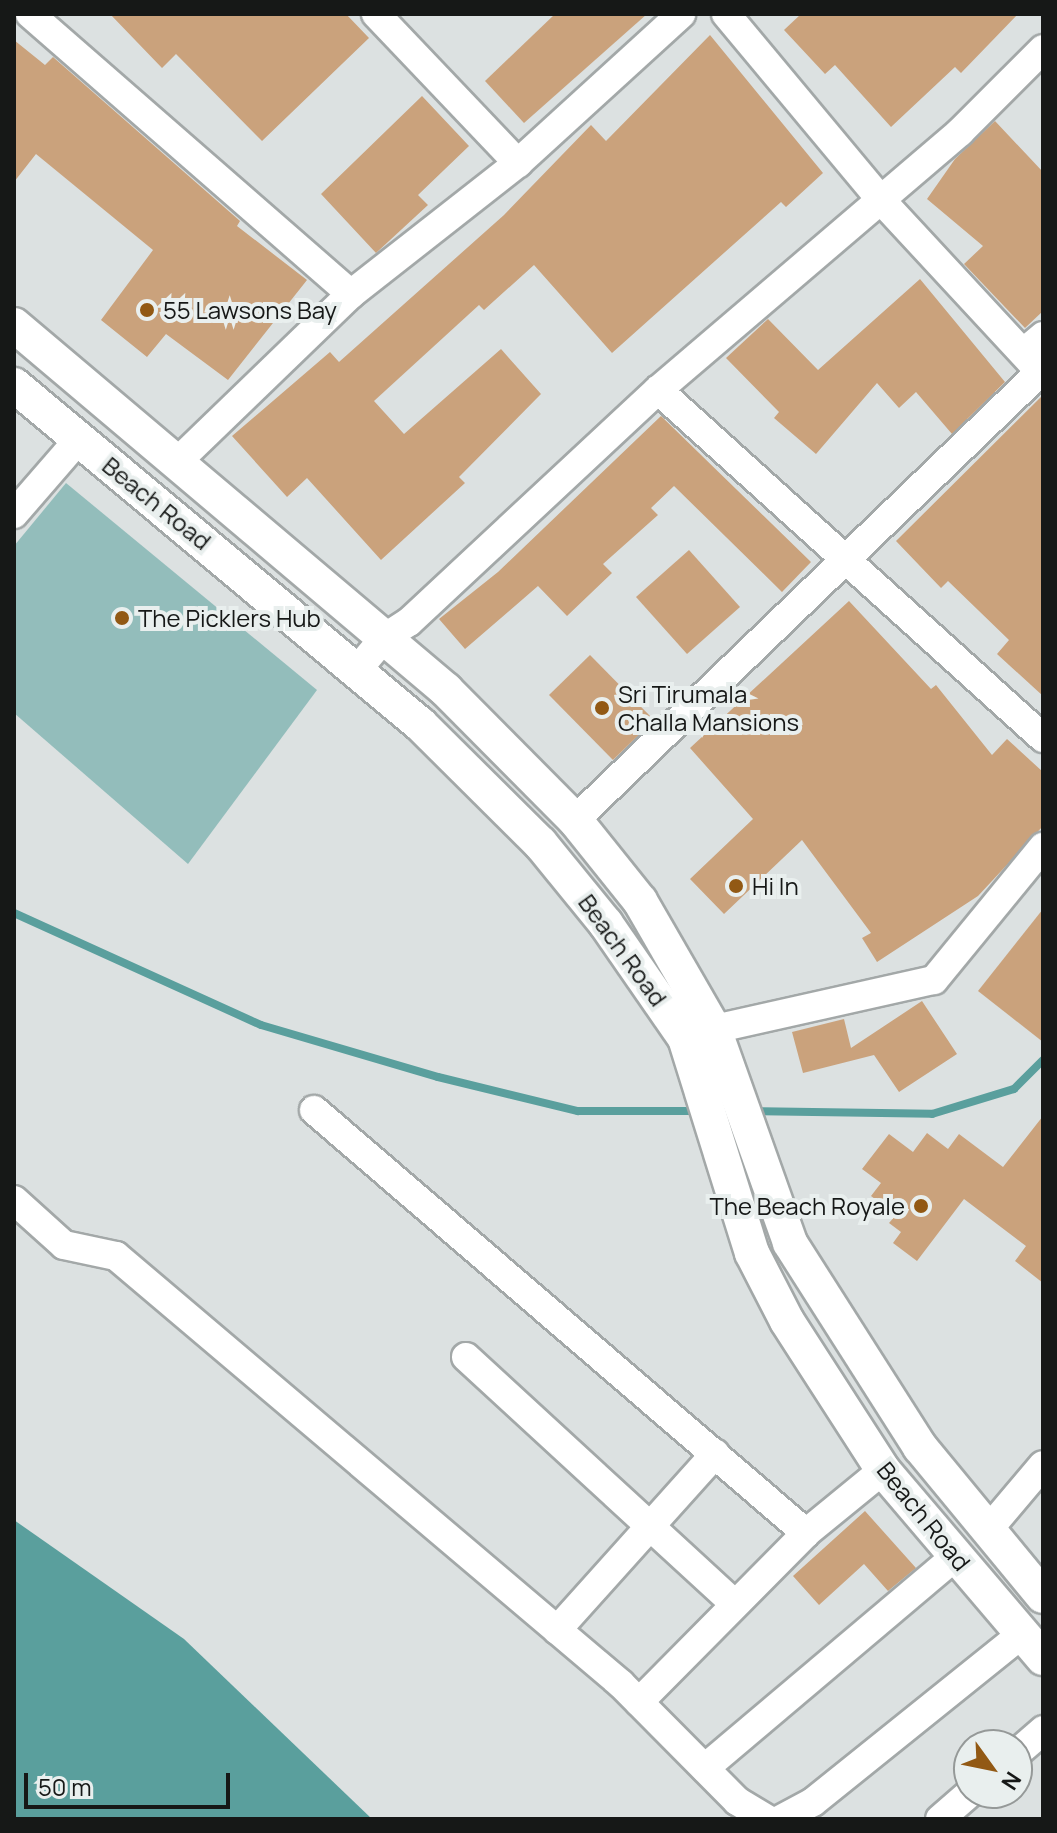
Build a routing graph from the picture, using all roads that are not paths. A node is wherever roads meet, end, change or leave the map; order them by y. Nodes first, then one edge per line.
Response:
1 (30, 14) edge
2 (376, 14) edge
3 (681, 14) edge
4 (735, 17) edge
5 (1043, 49) edge
6 (518, 163) junction
7 (880, 199) junction
8 (351, 294) junction
9 (14, 325) edge
10 (1038, 359) edge
11 (14, 385) edge
12 (658, 390) junction
13 (78, 440) junction
14 (177, 462) junction
15 (14, 514) edge
16 (843, 555) junction
17 (384, 638) junction
18 (358, 669) junction
19 (1043, 738) edge
20 (575, 820) junction
21 (1043, 847) edge
22 (700, 1034) junction
23 (314, 1110) dead end
24 (14, 1200) edge
25 (826, 1300) junction
26 (787, 1321) junction
27 (466, 1357) dead end
28 (715, 1454) junction
29 (1043, 1465) edge
30 (883, 1470) junction
31 (651, 1527) junction
32 (988, 1530) junction
33 (806, 1533) junction
34 (956, 1556) junction
35 (1043, 1596) edge
36 (735, 1604) junction
37 (557, 1630) junction
38 (1032, 1646) edge
39 (639, 1702) junction
40 (705, 1768) junction
41 (767, 1819) edge

1 - 8 street
2 - 6 street
3 - 6 street
4 - 7 street
5 - 7 street
6 - 8 street
7 - 10 street
7 - 12 street
8 - 14 street
9 - 14 main road, Beach Road
10 - 16 street
11 - 13 main road, Beach Road
12 - 16 street
12 - 17 street
13 - 15 street
13 - 18 main road, Beach Road
14 - 17 main road, Beach Road
16 - 19 street
16 - 20 street
17 - 18 street
17 - 20 main road, Beach Road
18 - 22 main road, Beach Road
20 - 22 main road, Beach Road
21 - 22 street
22 - 25 main road, Beach Road
22 - 26 main road, Beach Road
23 - 28 street
24 - 37 street
25 - 26 main road
25 - 32 main road, Beach Road
26 - 30 main road, Beach Road
27 - 31 street
28 - 31 street
28 - 33 street
29 - 32 street
30 - 33 street
30 - 34 main road, Beach Road
31 - 36 street
31 - 37 street
32 - 35 main road, Beach Road
33 - 36 street
34 - 38 main road, Beach Road
34 - 40 street
36 - 39 street
37 - 39 street
38 - 41 street
39 - 40 street
40 - 41 street

